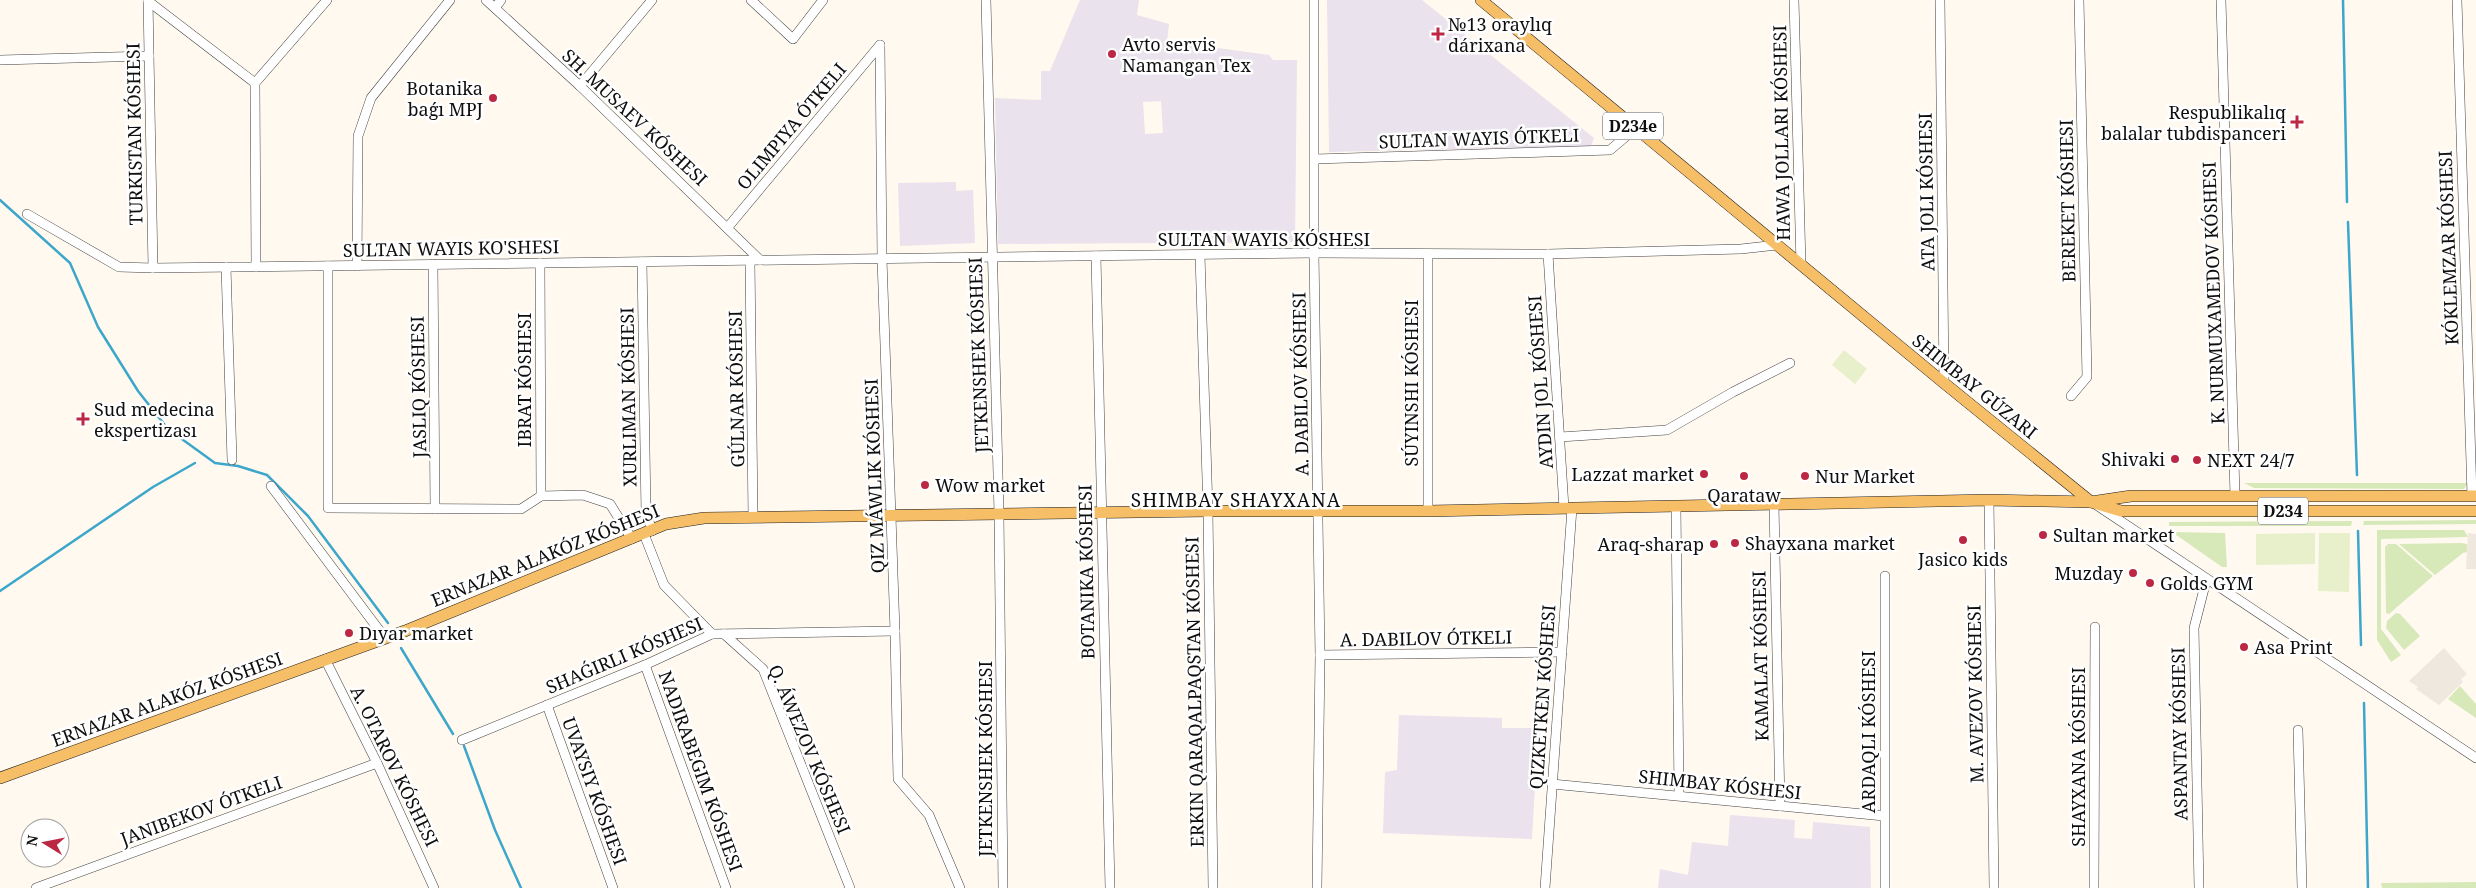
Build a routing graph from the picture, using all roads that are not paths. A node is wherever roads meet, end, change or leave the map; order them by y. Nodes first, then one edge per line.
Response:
1 (148, 0) edge
2 (450, 0) edge
3 (486, 0) edge
4 (501, 0) edge
5 (652, 0) edge
6 (751, 0) edge
7 (824, 0) edge
8 (986, 0) edge
9 (1314, 0) edge
10 (1481, 0) edge
11 (1794, 0) edge
12 (1940, 0) edge
13 (2079, 0) edge
14 (2221, 0) edge
15 (2457, 0) edge
16 (326, 1) edge
17 (495, 8) junction
18 (149, 56) junction
19 (0, 60) edge
20 (255, 83) junction
21 (580, 86) junction
22 (1636, 128) junction
23 (1315, 159) junction
24 (26, 214) dead end
25 (728, 228) junction
26 (1777, 245) junction
27 (1314, 253) junction
28 (1428, 254) junction
29 (1548, 254) junction
30 (1200, 255) junction
31 (1096, 256) junction
32 (992, 258) junction
33 (882, 259) junction
34 (755, 260) junction
35 (642, 262) junction
36 (540, 263) junction
37 (433, 264) junction
38 (1800, 265) junction
39 (328, 266) junction
40 (357, 266) junction
41 (226, 267) junction
42 (256, 267) junction
43 (153, 268) junction
44 (1790, 363) dead end
45 (1944, 383) junction
46 (2071, 396) dead end
47 (1560, 437) junction
48 (232, 460) dead end
49 (272, 486) dead end
50 (541, 496) junction
51 (2235, 496) junction
52 (2474, 496) edge
53 (1989, 500) junction
54 (2091, 502) junction
55 (1774, 504) junction
56 (1676, 506) junction
57 (1568, 508) junction
58 (435, 509) junction
59 (1208, 511) junction
60 (1319, 511) junction
61 (1428, 511) junction
62 (2476, 511) edge
63 (1101, 512) junction
64 (999, 514) junction
65 (891, 516) junction
66 (753, 517) junction
67 (648, 533) junction
68 (632, 539) junction
69 (1885, 576) dead end
70 (2206, 581) junction
71 (2095, 627) dead end
72 (895, 631) junction
73 (712, 634) junction
74 (724, 634) junction
75 (385, 638) junction
76 (1562, 652) junction
77 (1320, 655) junction
78 (325, 659) junction
79 (645, 665) junction
80 (547, 705) junction
81 (2298, 730) dead end
82 (462, 740) dead end
83 (2476, 758) edge
84 (377, 763) junction
85 (0, 778) edge
86 (1552, 784) junction
87 (1679, 795) junction
88 (1780, 806) junction
89 (1884, 816) junction
90 (1002, 886) edge
91 (36, 888) edge
92 (434, 888) edge
93 (613, 888) edge
94 (726, 888) edge
95 (850, 888) edge
96 (960, 888) edge
97 (992, 888) edge
98 (1110, 888) edge
99 (1213, 888) edge
100 (1317, 888) edge
101 (1545, 888) edge
102 (1885, 888) edge
103 (1994, 888) edge
104 (2094, 888) edge
105 (2198, 888) edge
106 (2302, 888) edge

1 - 18 street, TURKISTAN KÓSHESI
1 - 20 street
2 - 40 street
3 - 17 street, SH. MUSAEV KÓSHESI
4 - 17 street
5 - 21 street
6 - 7 street
8 - 32 street, JETKENSHEK KÓSHESI
9 - 23 street, A. DABILOV KÓSHESI
10 - 22 main road, D234e
11 - 38 street
12 - 45 street
13 - 46 street, BEREKET KÓSHESI
14 - 51 street, K. NURMUXAMEDOV KÓSHESI
15 - 52 street, KÓKLEMZAR KÓSHESI
16 - 20 street
17 - 21 street, SH. MUSAEV KÓSHESI
18 - 19 street
18 - 43 street, TURKISTAN KÓSHESI
20 - 42 street
21 - 25 street, SH. MUSAEV KÓSHESI
22 - 23 street
22 - 26 main road, D234e
23 - 27 street, A. DABILOV KÓSHESI
24 - 43 street
25 - 33 street, OLIMPIYA ÓTKELI
25 - 34 street, SH. MUSAEV KÓSHESI
26 - 29 street, SULTAN WAYIS KO'SHESI
26 - 38 main road, D234e
27 - 28 street, SULTAN WAYIS KO'SHESI
27 - 30 street, SULTAN WAYIS KO'SHESI
27 - 60 street, A. DABILOV KÓSHESI
28 - 29 street, SULTAN WAYIS KO'SHESI
28 - 61 street, SÚYINSHI KÓSHESI
29 - 47 street
30 - 31 street, SULTAN WAYIS KO'SHESI
30 - 59 street, ERKIN QARAQALPAQSTAN KÓSHESI
31 - 32 street, SULTAN WAYIS KO'SHESI
31 - 63 street, BOTANIKA KÓSHESI
32 - 33 street, SULTAN WAYIS KO'SHESI
32 - 64 street, JETKENSHEK KÓSHESI
33 - 34 street, SULTAN WAYIS KO'SHESI
33 - 65 street
34 - 35 street, SULTAN WAYIS KO'SHESI
34 - 66 street, GÚLNAR KÓSHESI
35 - 36 street, SULTAN WAYIS KO'SHESI
35 - 67 street, XURLIMAN KÓSHESI
36 - 37 street, SULTAN WAYIS KO'SHESI
36 - 50 street, IBRAT KÓSHESI
37 - 40 street, SULTAN WAYIS KO'SHESI
37 - 58 street
38 - 45 main road, D234e
39 - 40 street, SULTAN WAYIS KO'SHESI
39 - 42 street, SULTAN WAYIS KO'SHESI
39 - 58 street
41 - 42 street, SULTAN WAYIS KO'SHESI
41 - 43 street, SULTAN WAYIS KO'SHESI
41 - 48 street
44 - 47 street
45 - 54 main road, D234e
47 - 57 street
49 - 75 street
50 - 58 street
50 - 68 street
51 - 52 main road, ERNAZAR ALAKÓZ KÓSHESI / D234
51 - 54 main road, ERNAZAR ALAKÓZ KÓSHESI / D234
53 - 54 main road, ERNAZAR ALAKÓZ KÓSHESI / D234
53 - 55 main road, ERNAZAR ALAKÓZ KÓSHESI / D234
53 - 103 street, M. AVEZOV KÓSHESI
54 - 62 main road, ERNAZAR ALAKÓZ KÓSHESI / D234
54 - 70 street, D234e
55 - 56 main road, ERNAZAR ALAKÓZ KÓSHESI / D234
55 - 88 street, KAMALAT KÓSHESI
56 - 57 main road, ERNAZAR ALAKÓZ KÓSHESI / D234
56 - 87 street
57 - 61 main road, ERNAZAR ALAKÓZ KÓSHESI / D234
57 - 76 street
59 - 60 main road, ERNAZAR ALAKÓZ KÓSHESI / D234
59 - 63 main road, ERNAZAR ALAKÓZ KÓSHESI / D234
59 - 99 street, ERKIN QARAQALPAQSTAN KÓSHESI
60 - 61 main road, ERNAZAR ALAKÓZ KÓSHESI / D234
60 - 77 street, A. DABILOV KÓSHESI
63 - 64 main road, ERNAZAR ALAKÓZ KÓSHESI / D234
63 - 98 street, BOTANIKA KÓSHESI
64 - 65 main road, ERNAZAR ALAKÓZ KÓSHESI / D234
64 - 90 street, JETKENSHEK KÓSHESI
65 - 66 main road, ERNAZAR ALAKÓZ KÓSHESI / D234
65 - 72 street
66 - 67 main road, ERNAZAR ALAKÓZ KÓSHESI / D234
67 - 68 main road, ERNAZAR ALAKÓZ KÓSHESI / D234
67 - 73 street, XURLIMAN KÓSHESI
68 - 75 main road, ERNAZAR ALAKÓZ KÓSHESI / D234
69 - 89 street
70 - 83 street, D234e
70 - 105 street, ASPANTAY KÓSHESI
71 - 104 street, SHAYXANA KÓSHESI
72 - 74 street
72 - 96 street
73 - 74 street
73 - 79 street
74 - 95 street, Q. ÁWEZOV KÓSHESI
75 - 78 main road, ERNAZAR ALAKÓZ KÓSHESI / D234
76 - 77 street, A. DABILOV ÓTKELI
76 - 86 street
77 - 100 street, A. DABILOV KÓSHESI
78 - 84 street, A. OTAROV KÓSHESI
78 - 85 main road, ERNAZAR ALAKÓZ KÓSHESI / D234
79 - 80 street
79 - 94 street, NADIRABEGIM KÓSHESI
80 - 82 street
80 - 93 street, UVAYSIY KÓSHESI
81 - 106 street
84 - 91 street, JANIBEKOV ÓTKELI
84 - 92 street, A. OTAROV KÓSHESI
86 - 87 street
86 - 101 street
87 - 88 street
88 - 89 street
89 - 102 street
90 - 97 street

